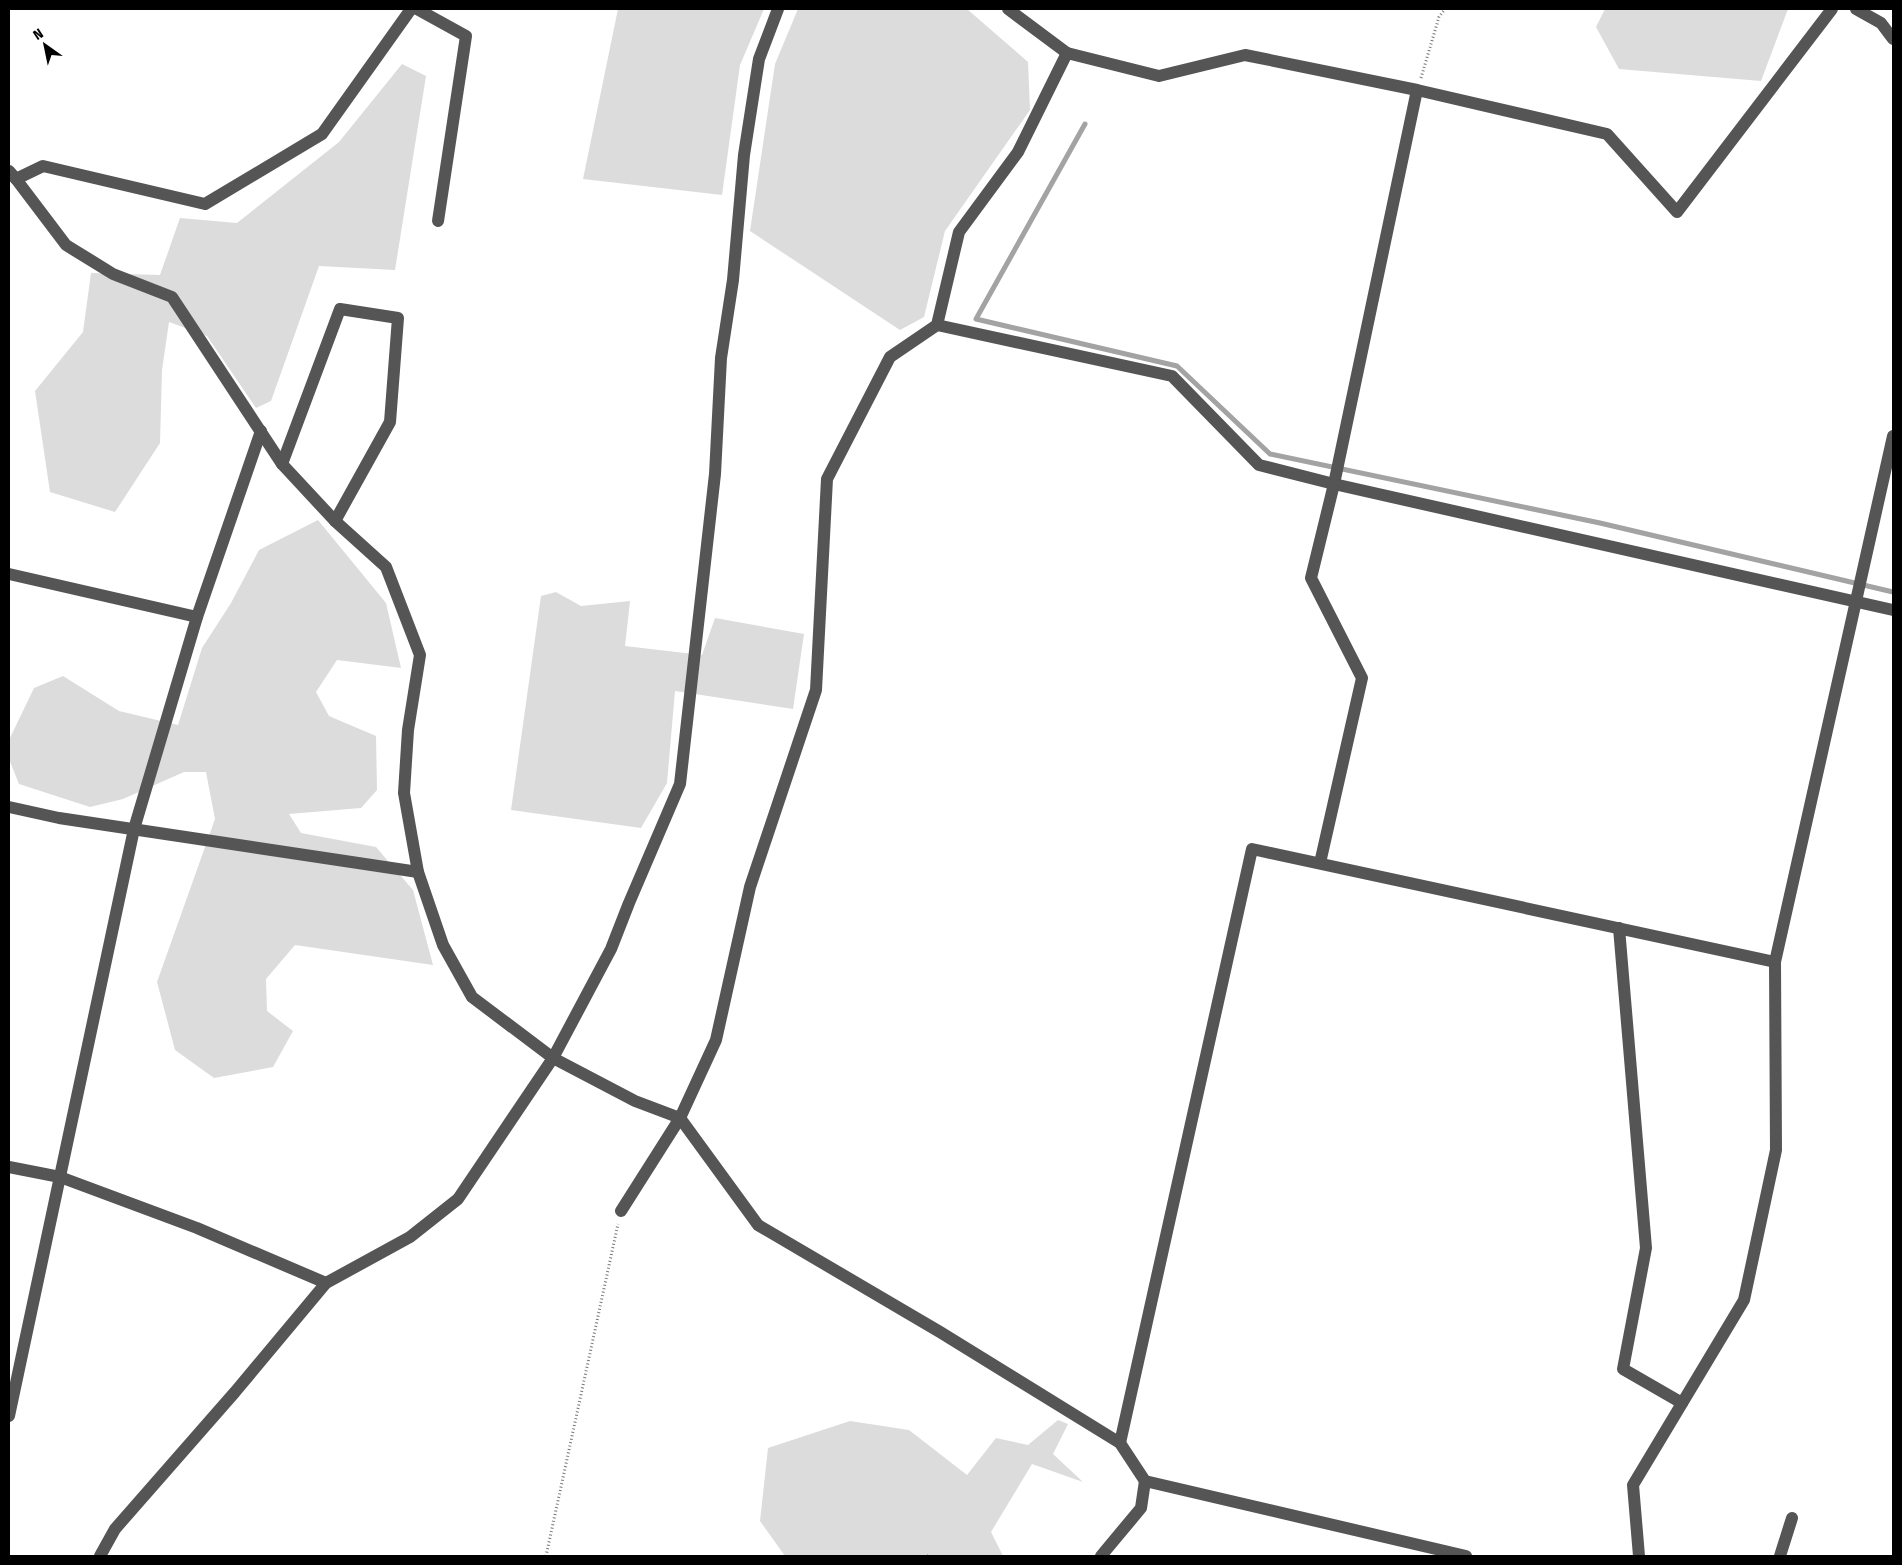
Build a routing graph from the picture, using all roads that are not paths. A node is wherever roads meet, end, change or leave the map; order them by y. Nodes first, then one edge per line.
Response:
1 (411, 9) edge
2 (417, 9) edge
3 (778, 9) edge
4 (1008, 9) edge
5 (1832, 9) edge
6 (1856, 9) edge
7 (1893, 39) edge
8 (1067, 53) junction
9 (1417, 90) junction
10 (13, 175) edge
11 (438, 221) dead end
12 (937, 325) junction
13 (261, 431) junction
14 (1893, 436) edge
15 (282, 464) junction
16 (1334, 484) junction
17 (335, 521) junction
18 (9, 574) edge
19 (1857, 602) junction
20 (1893, 610) edge
21 (197, 617) junction
22 (9, 807) edge
23 (134, 829) junction
24 (1320, 863) junction
25 (418, 872) junction
26 (1619, 928) junction
27 (1775, 962) junction
28 (553, 1058) junction
29 (680, 1118) junction
30 (9, 1167) edge
31 (60, 1177) junction
32 (621, 1211) road end
33 (326, 1283) junction
34 (1682, 1403) junction
35 (9, 1416) edge
36 (1120, 1444) junction
37 (1145, 1481) junction
38 (1792, 1518) dead end
39 (100, 1556) edge
40 (1101, 1556) edge
41 (1466, 1556) edge
42 (1639, 1556) edge
43 (1780, 1556) edge

1 - 10 street
2 - 11 street
3 - 28 street
4 - 8 street
5 - 9 street
6 - 7 street
8 - 9 street
8 - 12 street
9 - 16 street
10 - 13 street
12 - 16 street
12 - 29 street
13 - 15 street
13 - 21 street
14 - 19 street
15 - 17 street
15 - 17 street
16 - 19 street
16 - 24 street
17 - 25 street
18 - 21 street
19 - 20 street
19 - 27 street
21 - 23 street
22 - 23 street
23 - 25 street
23 - 31 street
24 - 26 street
24 - 36 street
25 - 28 street
26 - 27 street
26 - 34 street
27 - 34 street
28 - 29 street
28 - 33 street
29 - 32 street
29 - 36 street
30 - 31 street
31 - 33 street
31 - 35 street
33 - 39 street
34 - 42 street
36 - 37 street
37 - 40 street
37 - 41 street
38 - 43 street

